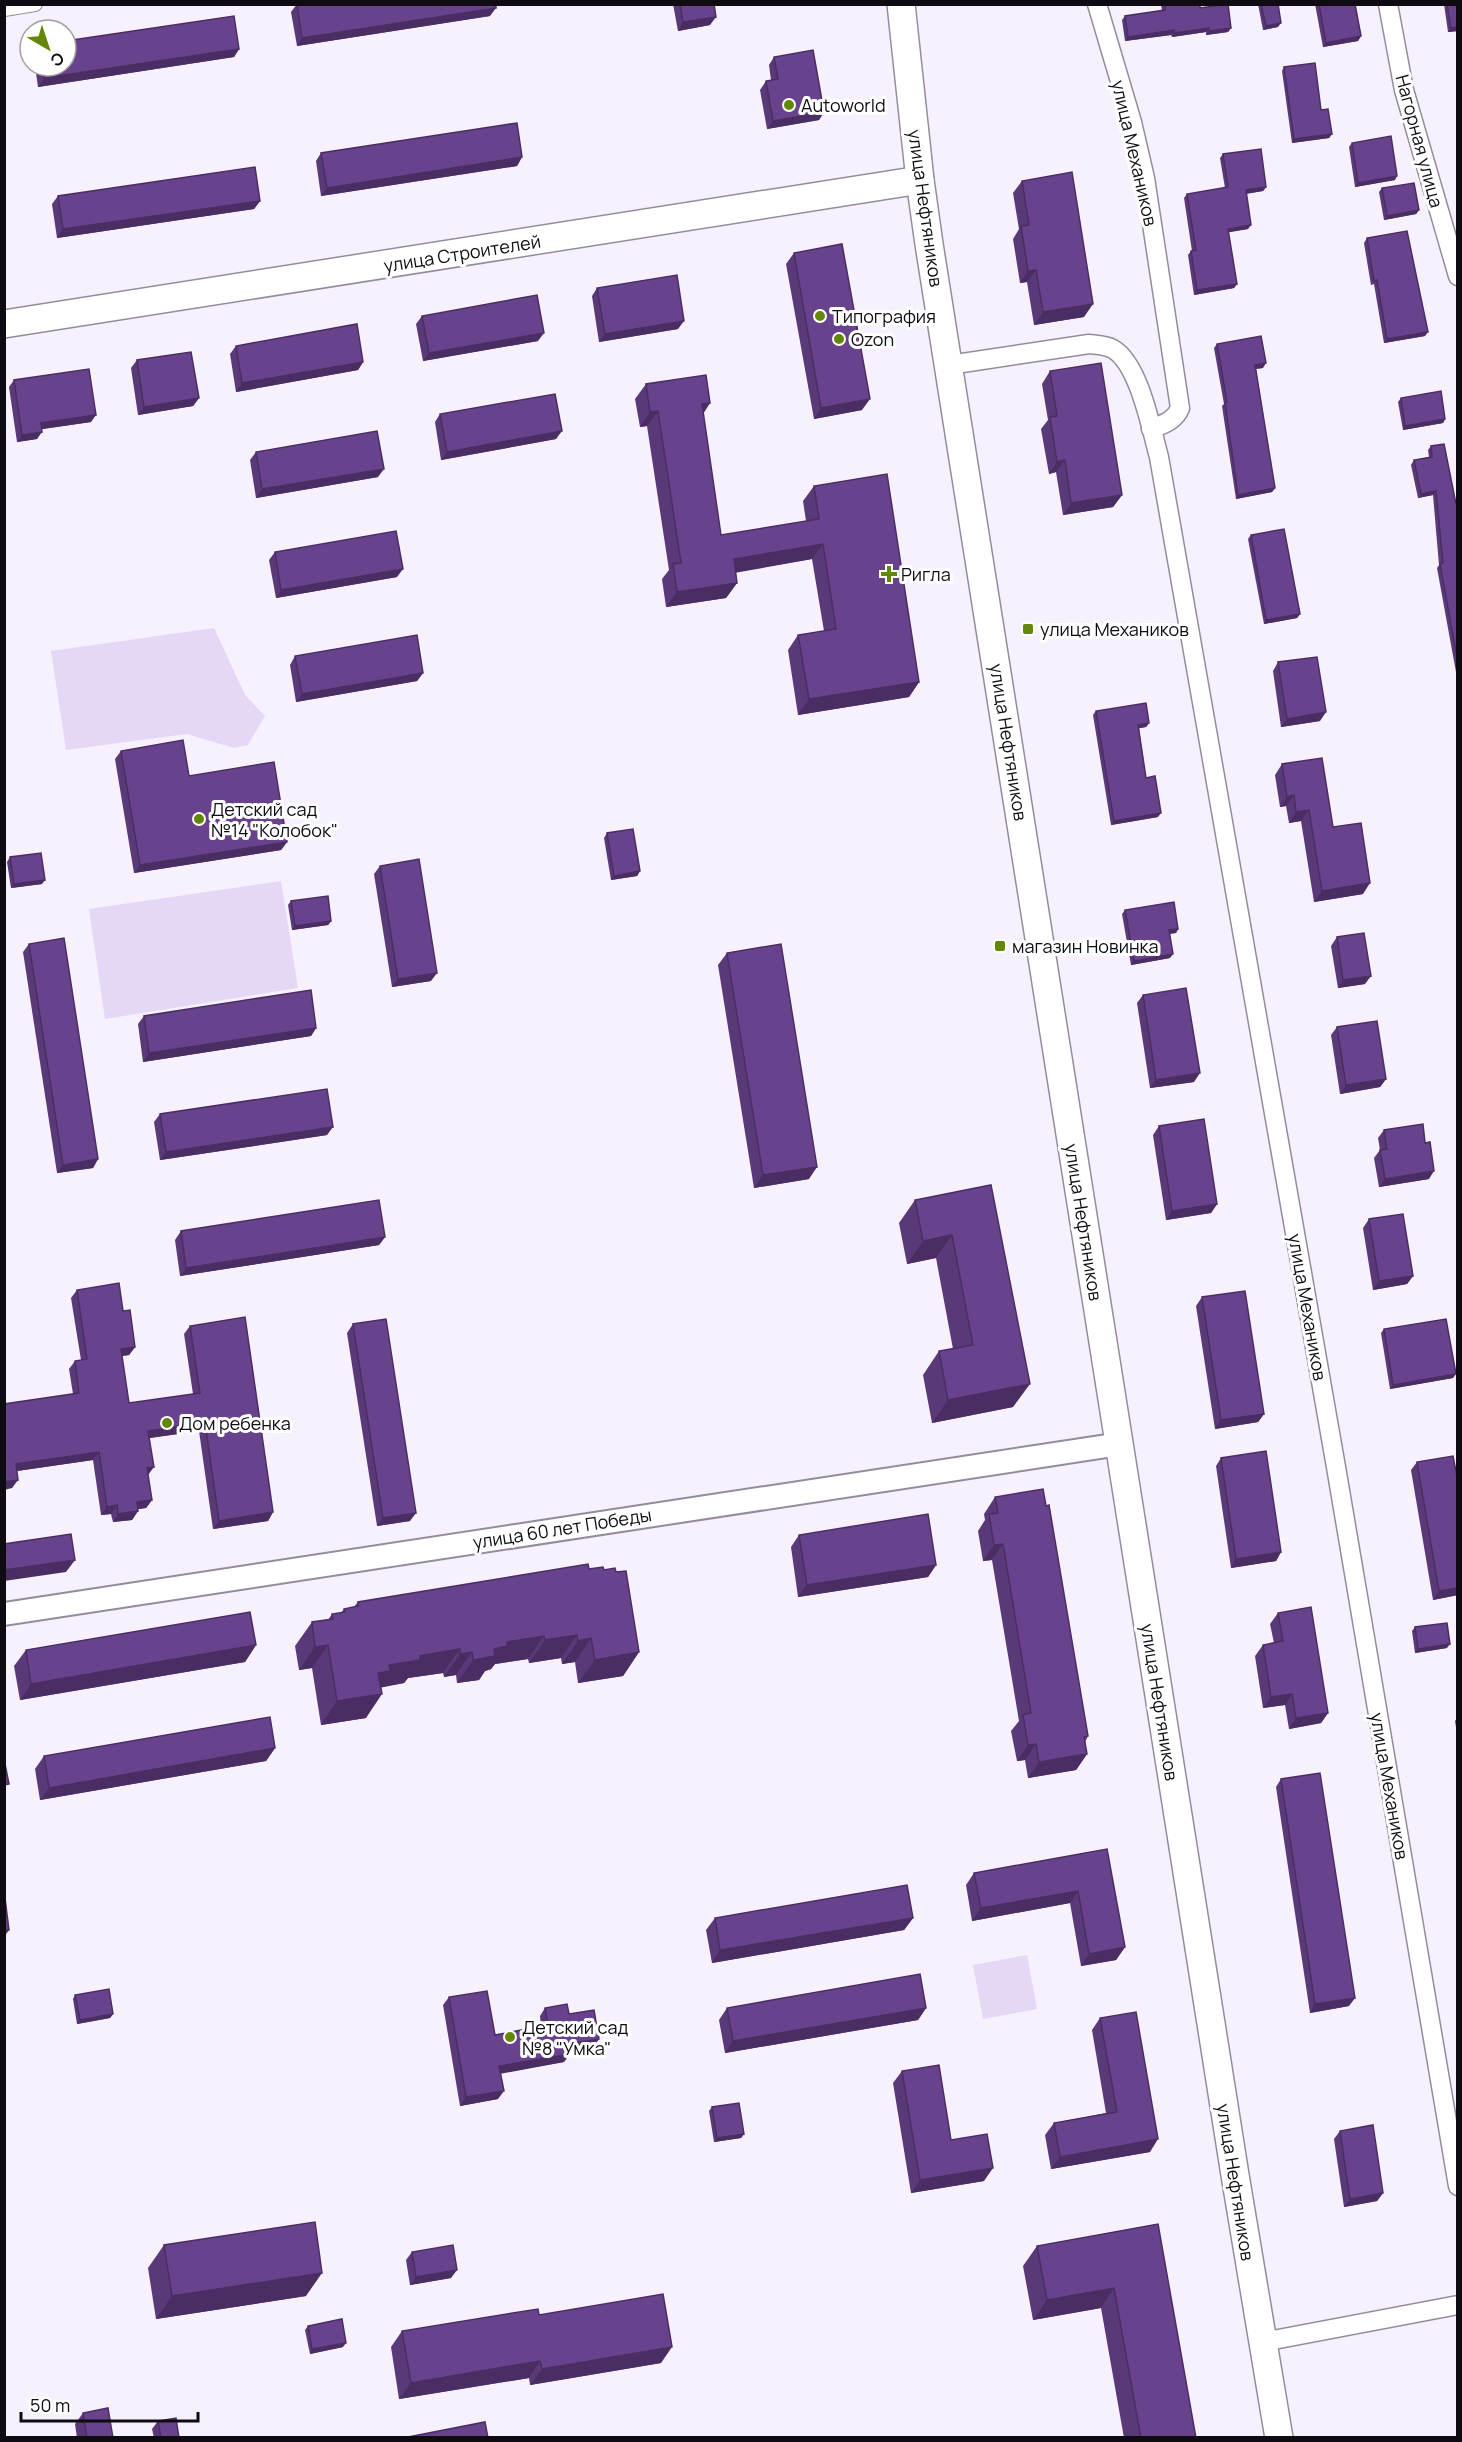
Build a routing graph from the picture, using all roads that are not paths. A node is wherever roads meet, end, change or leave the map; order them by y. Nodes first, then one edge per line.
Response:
1 (34, 4) edge
2 (900, 4) edge
3 (1097, 4) edge
4 (1388, 4) edge
5 (4, 9) edge
6 (920, 180) junction
7 (1458, 276) edge
8 (4, 324) edge
9 (950, 364) junction
10 (1151, 429) junction
11 (1120, 1444) junction
12 (4, 1614) edge
13 (1458, 2186) edge
14 (1458, 2305) edge
15 (1263, 2342) junction
16 (1279, 2438) edge

1 - 5 street
2 - 6 main road, улица Нефтяников
3 - 10 street, улица Механиков
4 - 7 street, Нагорная улица
6 - 8 main road, улица Строителей
6 - 9 main road, улица Нефтяников
9 - 10 street, улица Механиков
9 - 11 main road, улица Нефтяников
10 - 13 street, улица Механиков
11 - 12 street, улица 60 лет Победы
11 - 15 main road, улица Нефтяников
14 - 15 street
15 - 16 main road, улица Нефтяников

